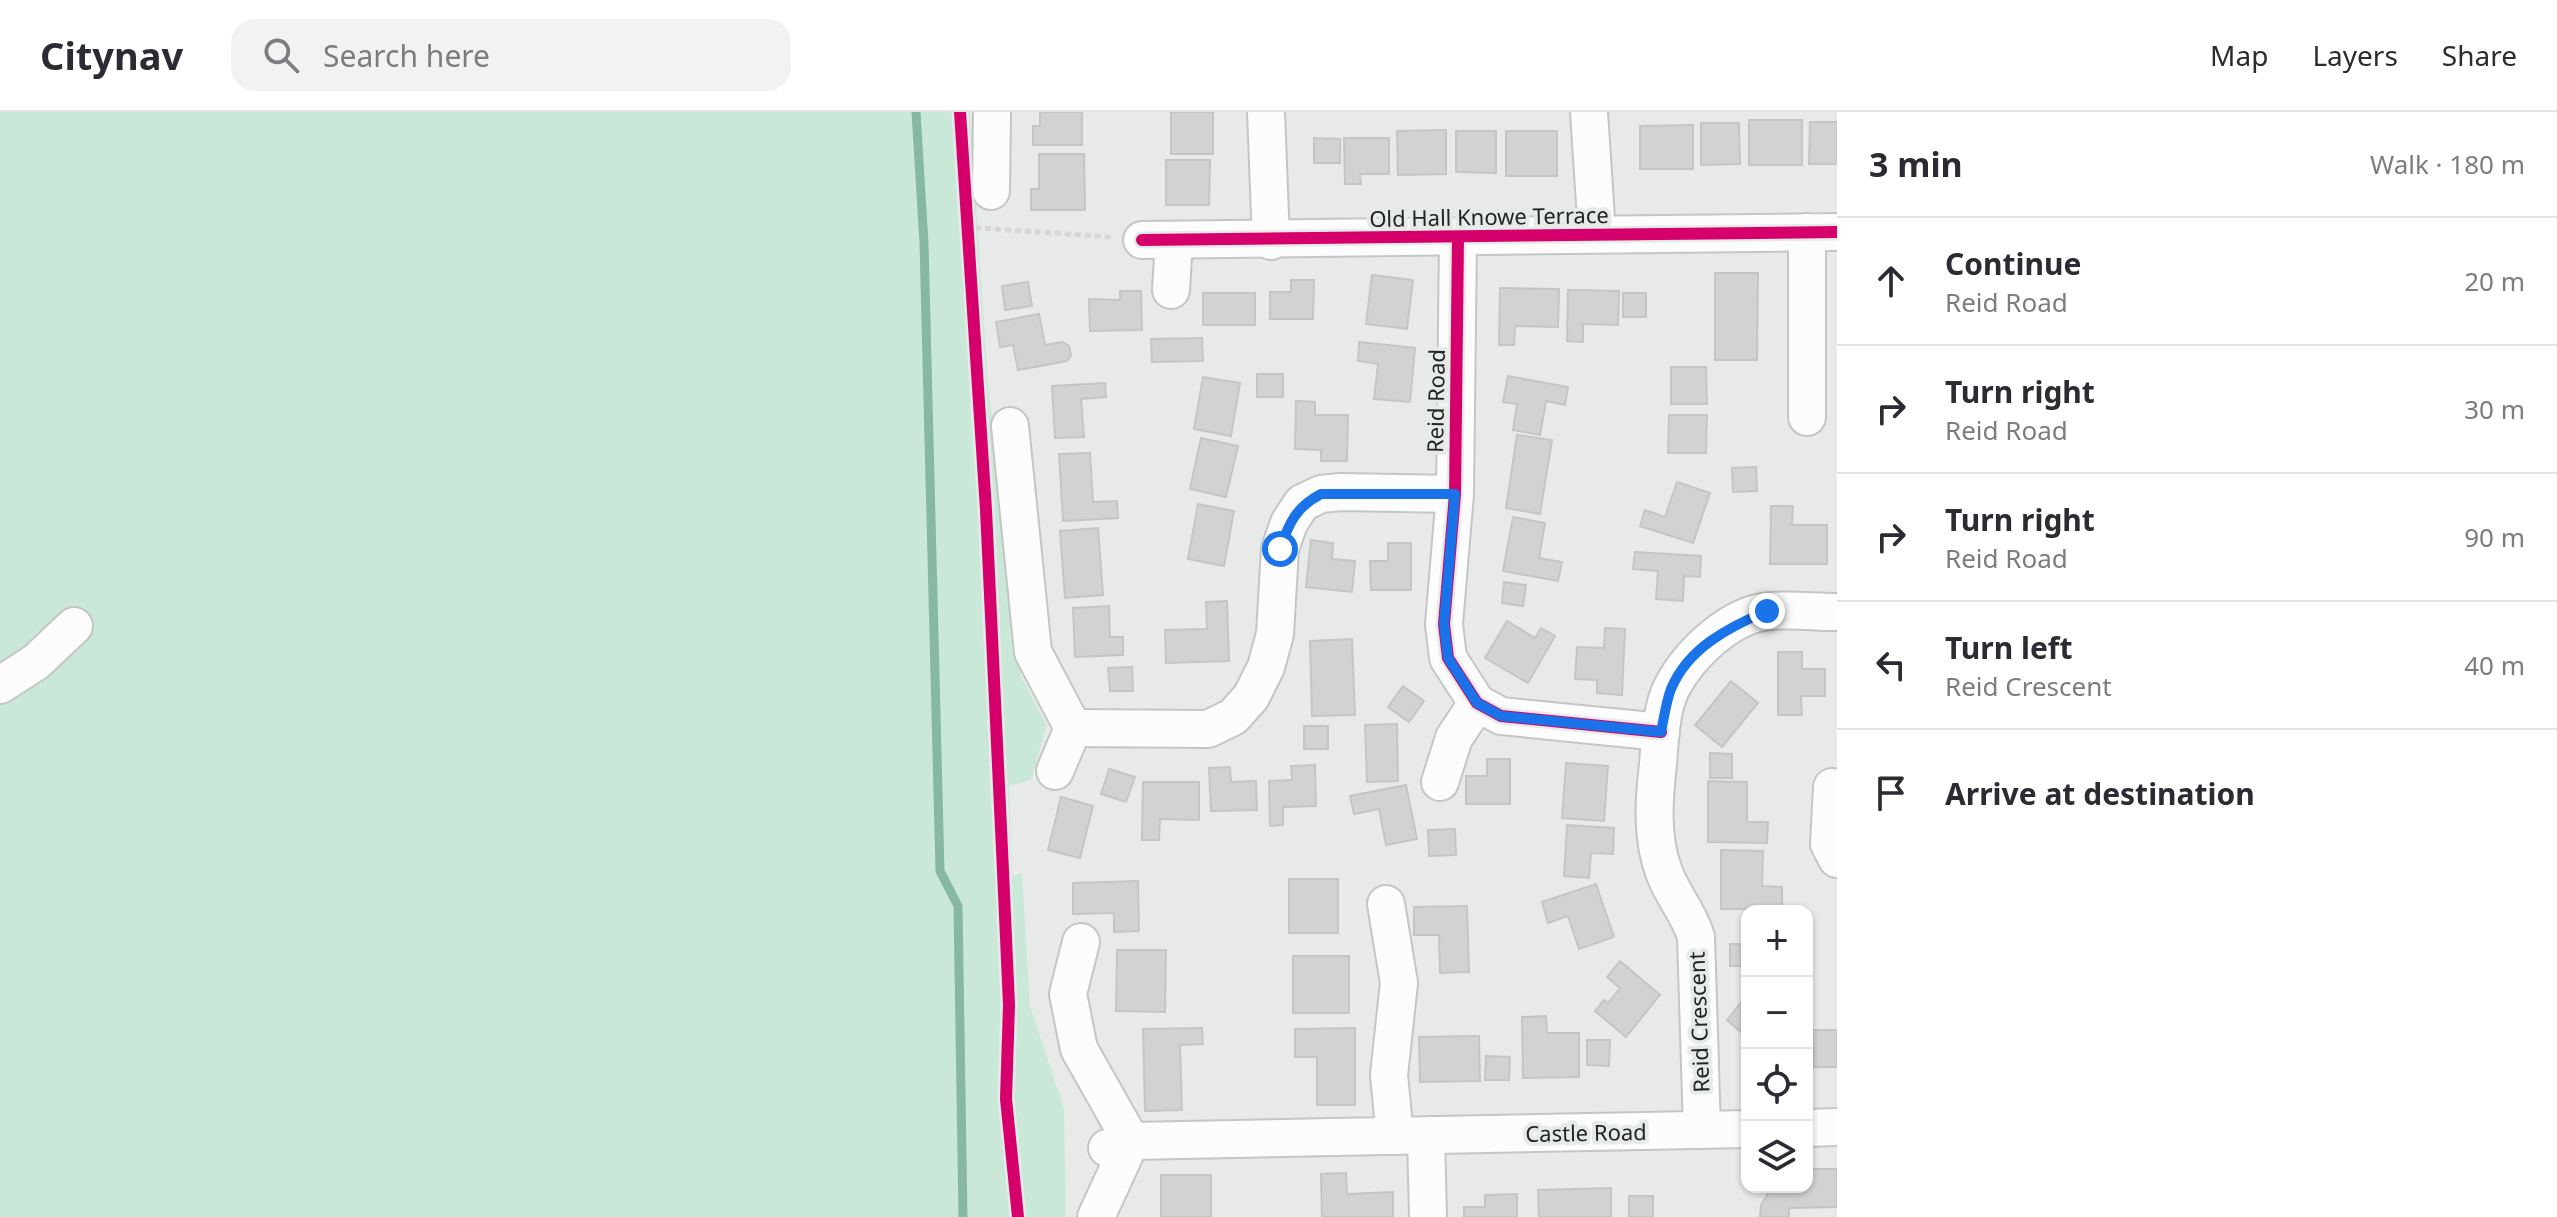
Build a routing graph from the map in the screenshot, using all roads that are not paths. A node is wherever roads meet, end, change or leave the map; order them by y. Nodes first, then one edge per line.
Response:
1 (992, 112) edge
2 (1266, 112) edge
3 (1589, 112) edge
4 (978, 202) road end
5 (1822, 232) edge
6 (1597, 234) junction
7 (1458, 238) junction
8 (1271, 241) junction
9 (1171, 290) dead end
10 (1807, 417) dead end
11 (1010, 426) dead end
12 (1455, 494) junction
13 (1837, 612) edge
14 (74, 626) dead end
15 (0, 685) edge
16 (1477, 703) junction
17 (1073, 728) junction
18 (1661, 732) junction
19 (1055, 771) dead end
20 (1440, 782) dead end
21 (1832, 787) dead end
22 (1837, 859) edge
23 (1386, 904) dead end
24 (1081, 942) dead end
25 (1837, 1127) edge
26 (1813, 1128) edge
27 (1741, 1129) edge
28 (1702, 1130) junction
29 (1410, 1136) junction
30 (1119, 1144) junction
31 (1096, 1217) edge
32 (1428, 1217) edge

1 - 4 street
2 - 8 street
3 - 6 street
5 - 6 street, Old Hall Knowe Terrace
5 - 10 street, Old Hall Knowe Terrace
6 - 7 street, Old Hall Knowe Terrace
7 - 8 street, Old Hall Knowe Terrace
7 - 12 street, Reid Road
8 - 9 street, Old Hall Knowe Terrace
11 - 17 street
12 - 16 street, Reid Road
12 - 17 street
13 - 18 street, Reid Crescent
14 - 15 street
16 - 18 street
16 - 20 street
17 - 19 street
18 - 28 street, Reid Crescent
21 - 22 street
23 - 29 street
24 - 30 street
25 - 26 street
27 - 28 street, Castle Road
28 - 29 street, Castle Road
29 - 30 street, Castle Road
29 - 32 street
30 - 31 street

